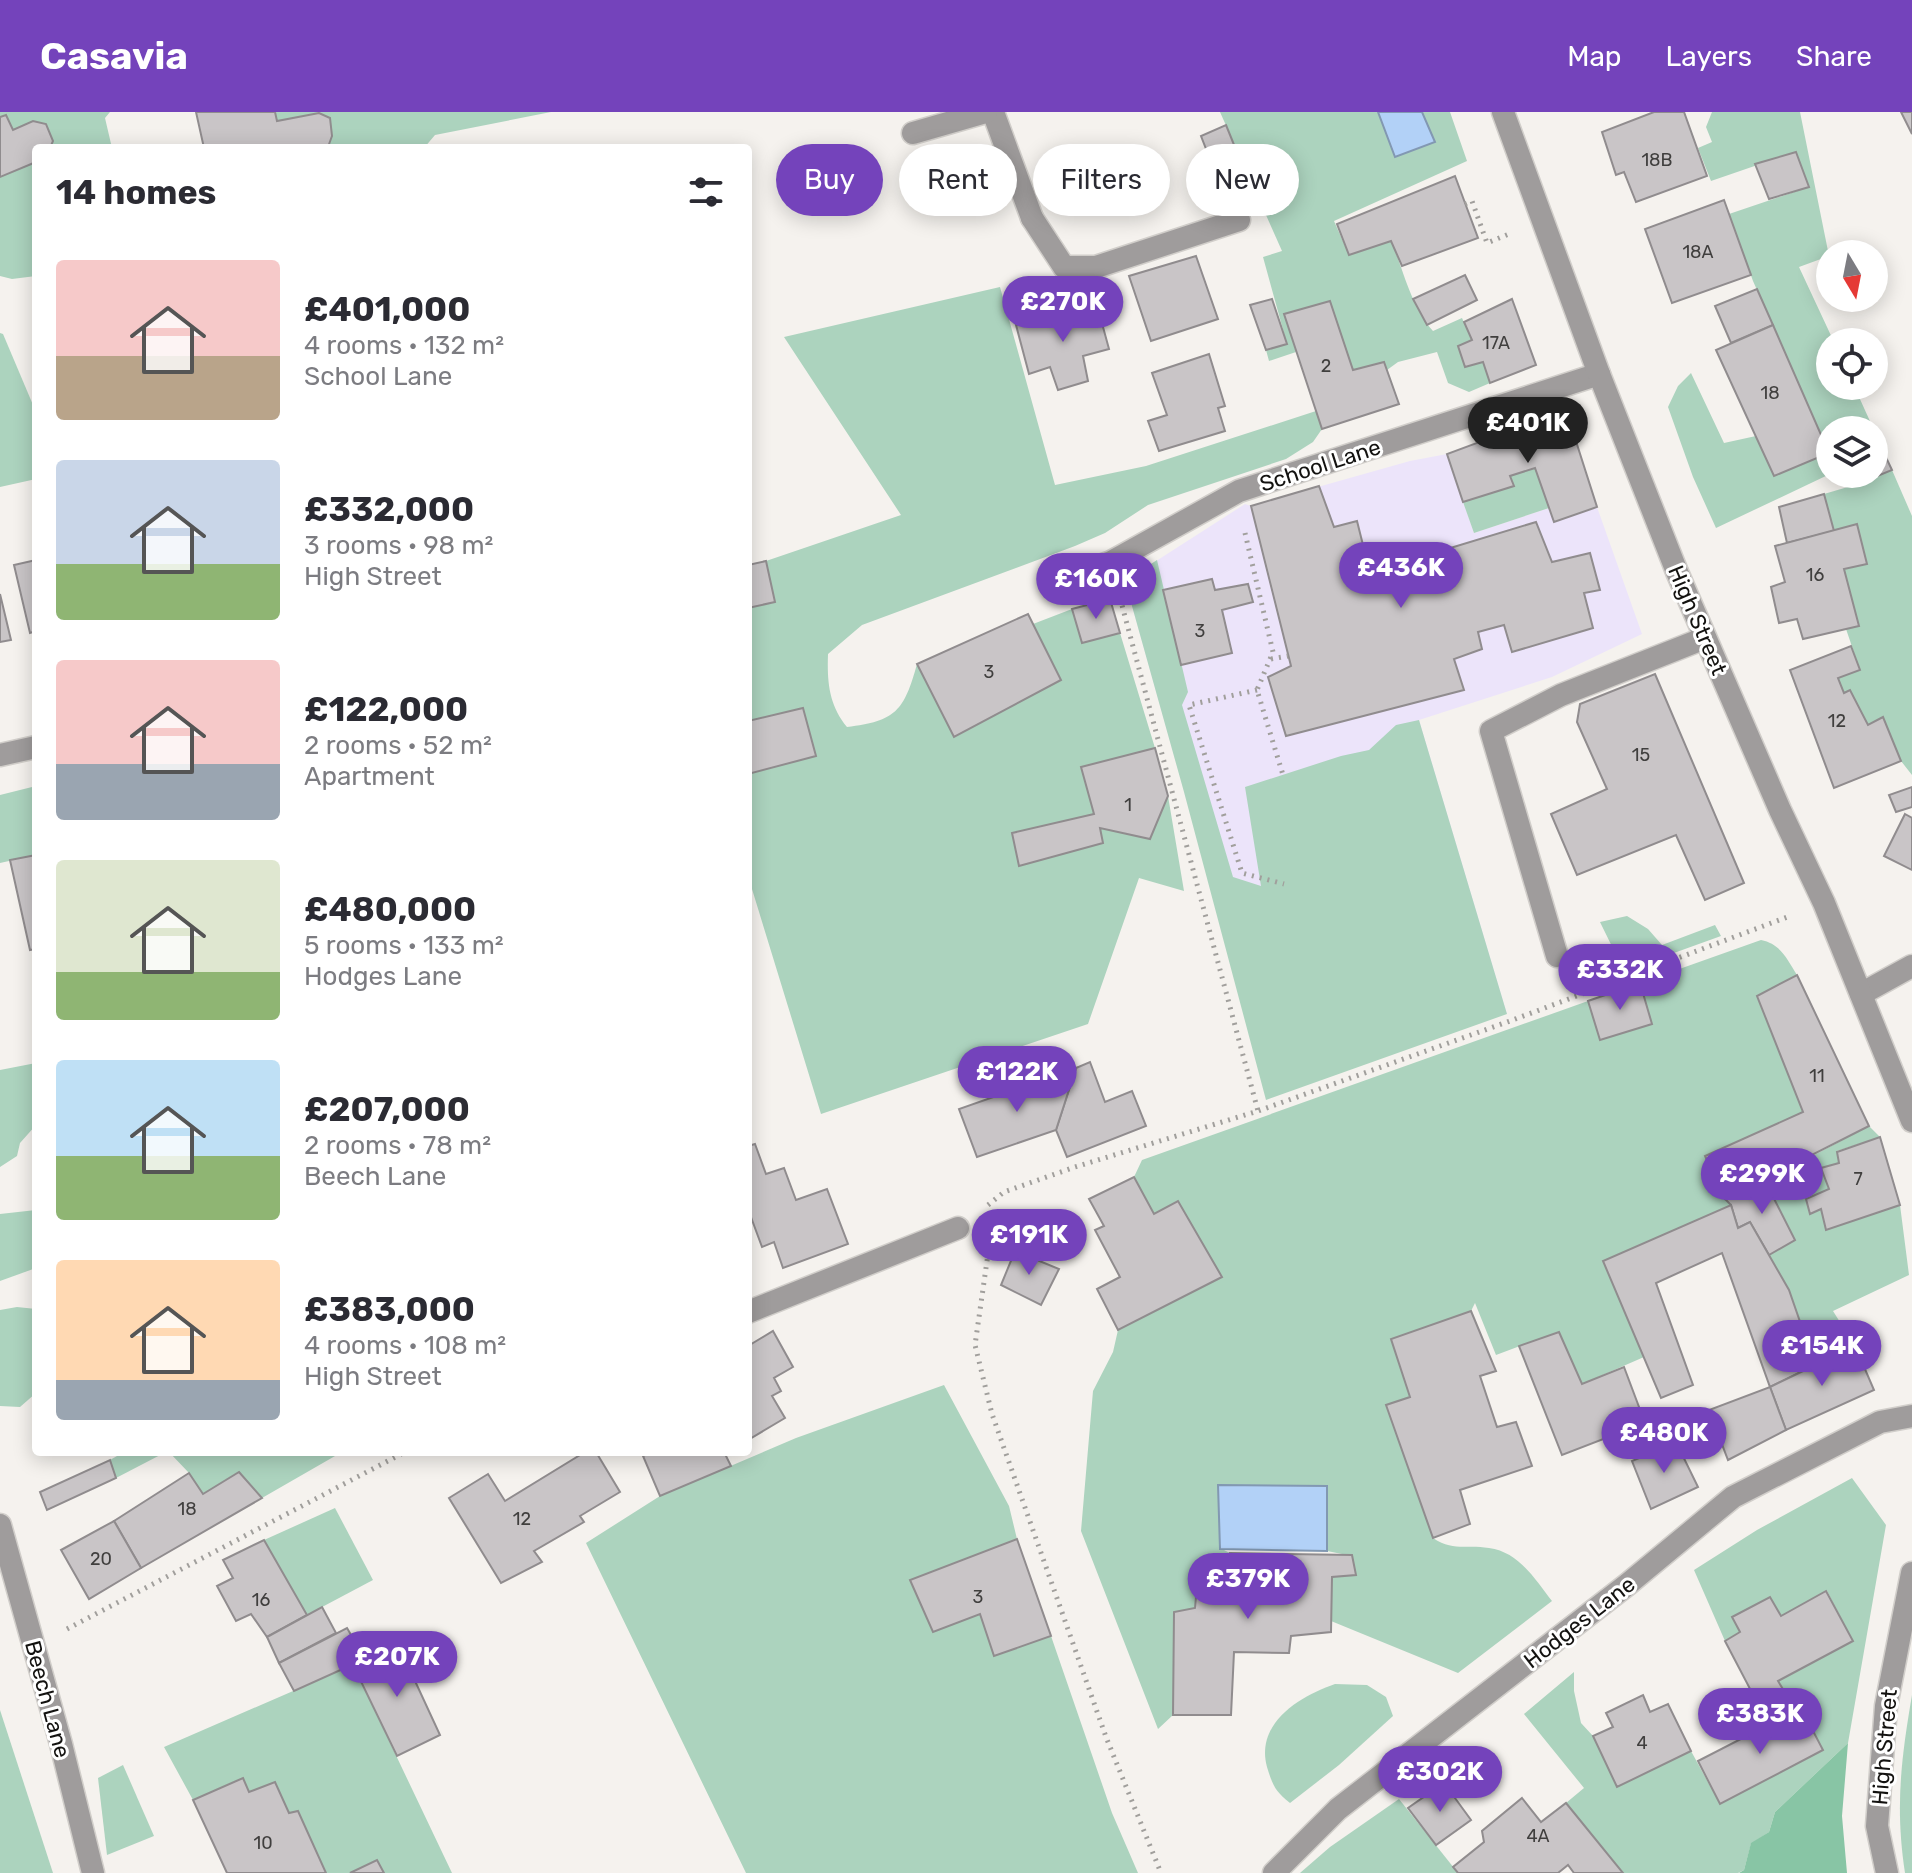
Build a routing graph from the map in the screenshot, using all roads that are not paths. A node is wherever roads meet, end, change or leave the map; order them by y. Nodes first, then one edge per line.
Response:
1 (986, 112) edge
2 (993, 112) edge
3 (1503, 112) edge
4 (913, 133) dead end
5 (1239, 220) dead end
6 (1599, 374) junction
7 (1053, 583) dead end
8 (1705, 638) junction
9 (32, 748) edge
10 (0, 755) edge
11 (1557, 956) dead end
12 (1912, 966) edge
13 (1861, 994) junction
14 (1912, 1121) edge
15 (958, 1228) road end
16 (752, 1310) edge
17 (1912, 1416) edge
18 (0, 1525) edge
19 (1911, 1579) edge
20 (93, 1873) edge
21 (1274, 1873) edge
22 (1887, 1873) edge

1 - 4 street
2 - 5 street
3 - 6 street, High Street
6 - 7 street, School Lane
6 - 8 street, High Street
8 - 11 street
8 - 13 street, High Street
9 - 10 street
12 - 13 street
13 - 14 street, High Street
15 - 16 street
17 - 21 street, Hodges Lane
18 - 20 street, Beech Lane
19 - 22 street, High Street

